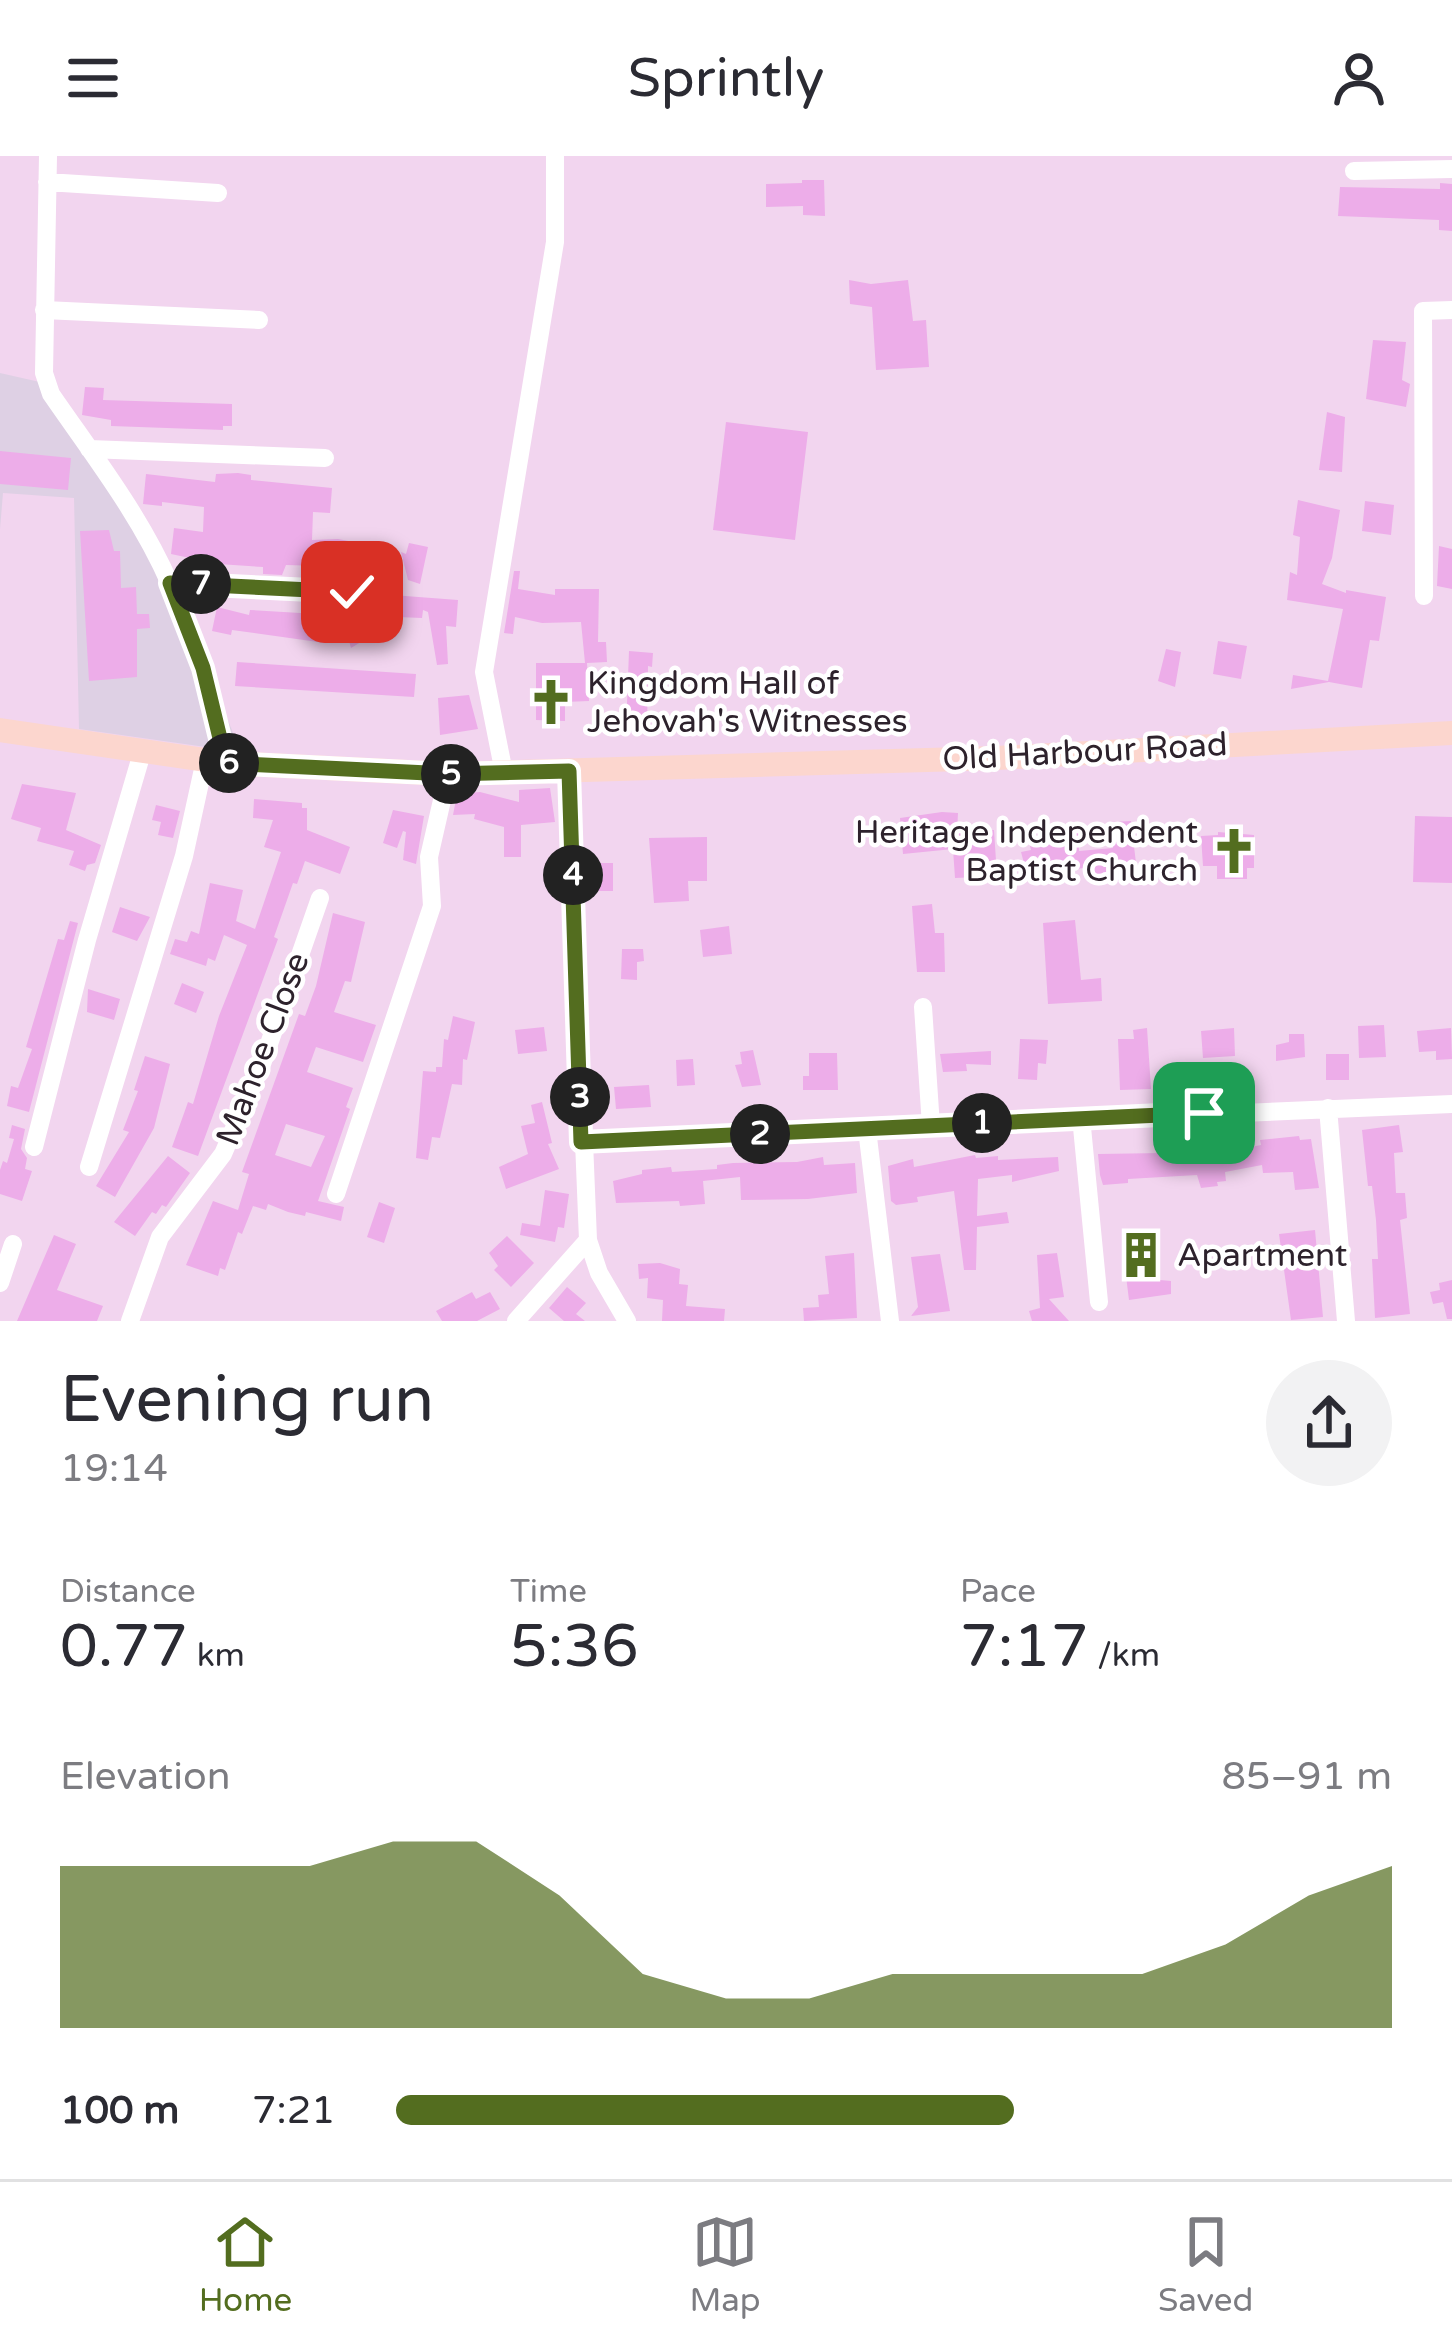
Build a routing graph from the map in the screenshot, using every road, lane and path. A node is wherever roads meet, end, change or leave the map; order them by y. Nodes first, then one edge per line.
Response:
1 (48, 156) edge
2 (555, 156) edge
3 (1417, 162) edge
4 (1452, 170) edge
5 (1354, 171) dead end
6 (47, 182) junction
7 (218, 193) dead end
8 (44, 310) junction
9 (1452, 310) edge
10 (259, 320) dead end
11 (88, 449) junction
12 (325, 458) dead end
13 (170, 583) junction
14 (352, 592) dead end
15 (1424, 596) dead end
16 (0, 730) edge
17 (1452, 734) edge
18 (142, 753) junction
19 (215, 761) junction
20 (569, 771) junction
21 (504, 773) junction
22 (448, 774) junction
23 (320, 898) dead end
24 (923, 1007) dead end
25 (1452, 1104) edge
26 (1328, 1108) junction
27 (1081, 1118) junction
28 (931, 1126) junction
29 (868, 1130) junction
30 (581, 1142) junction
31 (34, 1147) dead end
32 (89, 1167) dead end
33 (336, 1194) dead end
34 (587, 1240) junction
35 (13, 1244) dead end
36 (0, 1283) edge
37 (1099, 1301) dead end
38 (130, 1321) edge
39 (516, 1321) edge
40 (626, 1321) edge
41 (890, 1321) edge
42 (1346, 1321) edge

1 - 6 street
2 - 21 street
3 - 4 street
3 - 5 street
6 - 7 street
6 - 8 street
8 - 10 street
8 - 11 street
9 - 15 street
11 - 12 street
11 - 13 street
13 - 14 street
13 - 19 street
16 - 18 main road, Old Harbour Road
17 - 20 main road, Old Harbour Road
18 - 19 main road, Old Harbour Road
18 - 31 street
19 - 22 main road, Old Harbour Road
19 - 32 street
20 - 21 main road, Old Harbour Road
20 - 30 street
21 - 22 main road, Old Harbour Road
22 - 33 street
23 - 38 street, Mahoe Close
24 - 28 street
25 - 26 street
26 - 27 street
26 - 42 street
27 - 28 street
27 - 37 street
28 - 29 street
29 - 30 street
29 - 41 street
30 - 34 street
34 - 39 street
34 - 40 street
35 - 36 street

